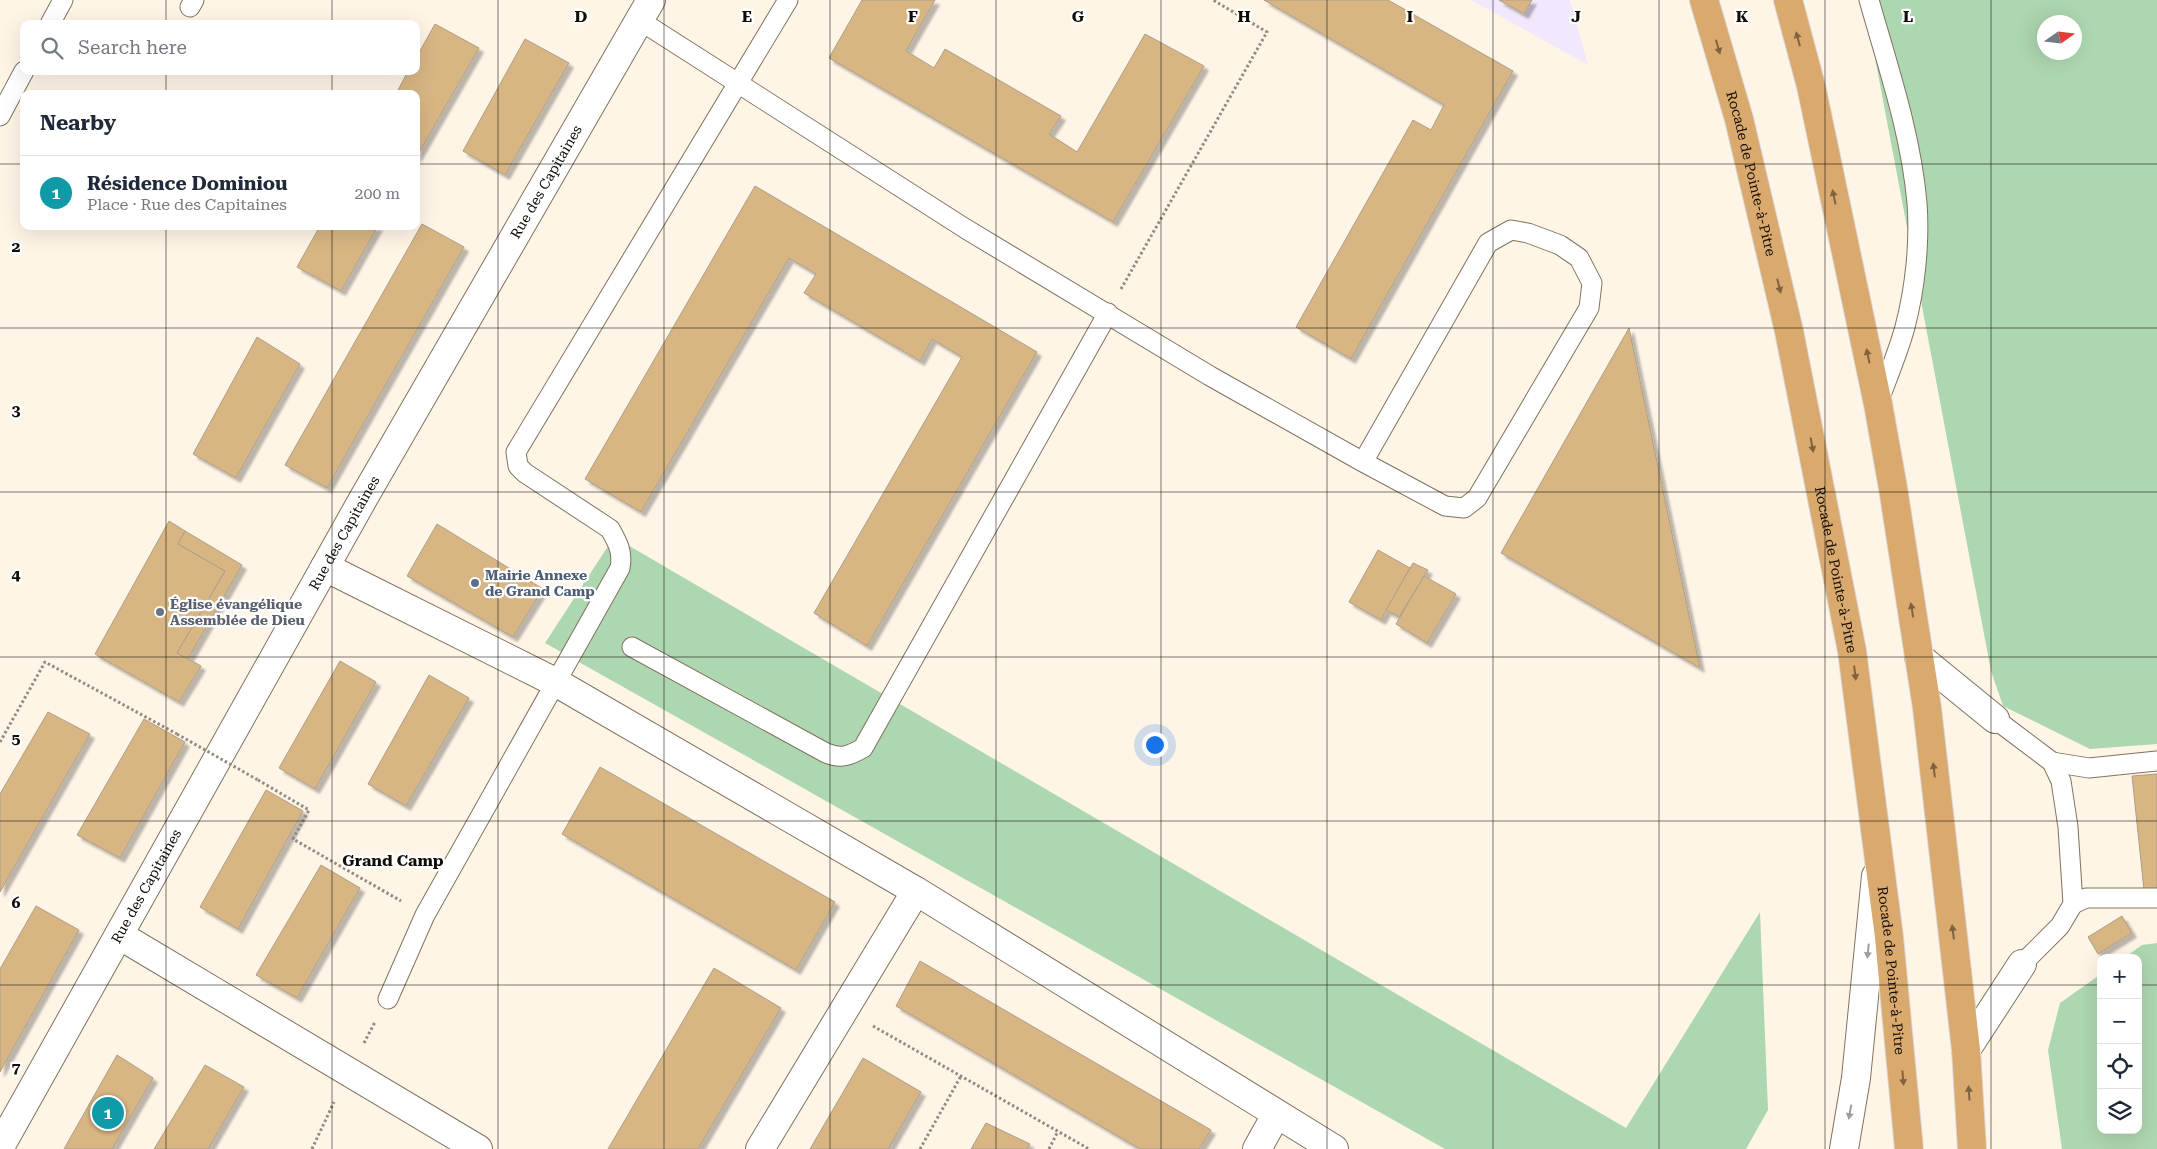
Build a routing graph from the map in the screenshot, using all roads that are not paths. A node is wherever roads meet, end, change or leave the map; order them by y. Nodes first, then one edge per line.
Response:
1 (63, 0) edge
2 (788, 0) edge
3 (1704, 0) edge
4 (1788, 0) edge
5 (1869, 0) edge
6 (645, 10) edge
7 (52, 20) edge
8 (22, 75) edge
9 (739, 84) junction
10 (0, 116) edge
11 (1108, 313) junction
12 (1878, 404) junction
13 (1363, 462) junction
14 (325, 567) junction
15 (632, 646) dead end
16 (1919, 657) junction
17 (557, 683) junction
18 (1995, 719) joint
19 (2157, 761) edge
20 (2052, 762) junction
21 (1878, 850) junction
22 (916, 891) junction
23 (2157, 898) edge
24 (2073, 904) junction
25 (118, 935) junction
26 (2022, 964) joint
27 (388, 999) dead end
28 (1966, 1050) junction
29 (1906, 1112) junction
30 (1276, 1114) junction
31 (0, 1147) edge
32 (1973, 1147) edge
33 (478, 1149) edge
34 (760, 1149) edge
35 (1256, 1149) edge
36 (1334, 1149) edge
37 (1844, 1149) edge
38 (1902, 1149) edge
39 (1909, 1149) edge

1 - 7 lane
2 - 9 lane
3 -> 21 highway, Rocade de Pointe-à-Pitre
12 -> 4 highway
5 - 12 lane
6 - 9 lane
6 - 14 street, Rue des Capitaines
8 - 10 lane
9 - 11 lane
9 - 17 lane
11 - 13 lane
11 - 15 lane
16 -> 12 highway
13 - 13 lane
14 - 17 street
14 - 25 street, Rue des Capitaines
16 - 18 street
28 -> 16 highway
17 - 22 street
17 - 27 lane
18 - 20 lane
19 - 20 lane
20 - 24 lane
21 -> 29 highway, Rocade de Pointe-à-Pitre
21 -> 37 street
22 - 30 street
22 - 34 street
23 - 24 lane
24 - 26 lane
25 - 31 street, Rue des Capitaines
25 - 33 street
26 - 28 street
32 -> 28 highway
29 - 38 highway
29 - 39 highway, Rocade de Pointe-à-Pitre
30 - 35 street
30 - 36 street

